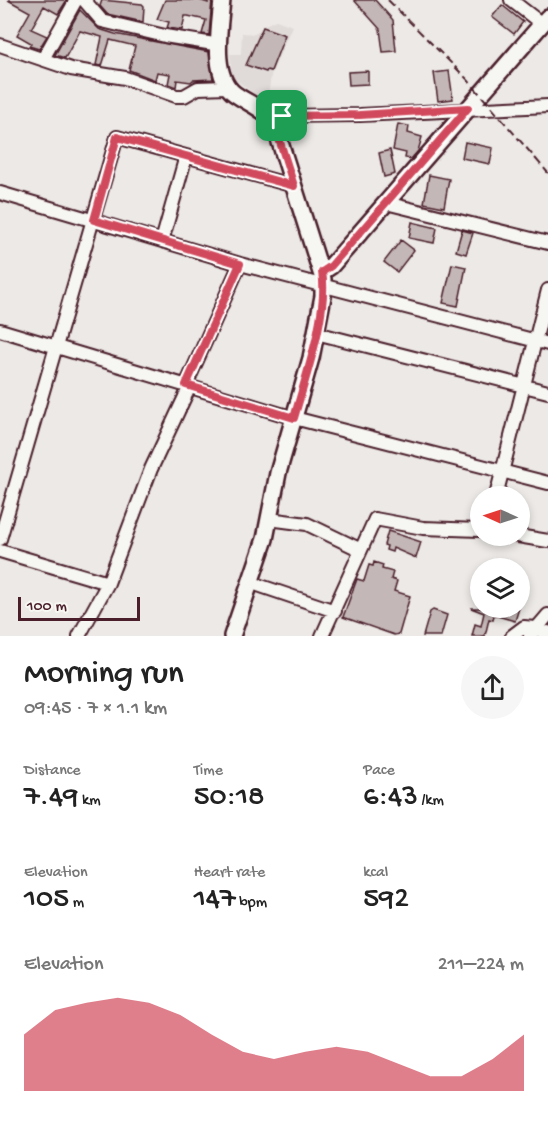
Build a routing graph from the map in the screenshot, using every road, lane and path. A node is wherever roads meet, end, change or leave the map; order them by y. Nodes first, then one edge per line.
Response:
1 (76, 0) edge
2 (84, 0) edge
3 (222, 0) edge
4 (511, 0) edge
5 (545, 22) edge
6 (220, 45) junction
7 (0, 46) edge
8 (43, 59) junction
9 (227, 87) junction
10 (548, 106) edge
11 (468, 108) junction
12 (273, 120) junction
13 (186, 156) junction
14 (294, 186) junction
15 (0, 193) edge
16 (386, 202) junction
17 (94, 220) junction
18 (162, 241) junction
19 (548, 243) edge
20 (240, 264) junction
21 (323, 279) junction
22 (548, 290) edge
23 (0, 330) edge
24 (316, 333) junction
25 (542, 342) edge
26 (56, 346) junction
27 (188, 386) junction
28 (526, 386) junction
29 (548, 392) edge
30 (294, 418) junction
31 (504, 472) junction
32 (548, 483) edge
33 (499, 486) edge
34 (269, 519) junction
35 (470, 530) edge
36 (530, 538) edge
37 (0, 539) edge
38 (548, 541) edge
39 (361, 550) junction
40 (0, 551) edge
41 (249, 582) junction
42 (108, 583) junction
43 (335, 611) junction
44 (548, 615) edge
45 (540, 634) edge
46 (79, 636) edge
47 (232, 636) edge
48 (322, 636) edge
49 (512, 636) edge

1 - 8 street
2 - 6 street
3 - 6 main road
4 - 5 street
5 - 11 main road
6 - 9 main road
7 - 8 street
8 - 9 street
9 - 12 main road
10 - 11 street
11 - 12 street
11 - 16 main road
12 - 14 main road
13 - 14 street
13 - 17 street
13 - 18 street
14 - 21 main road
15 - 17 street
16 - 19 street
16 - 21 main road
17 - 18 street
17 - 26 street
18 - 20 street
20 - 21 street
20 - 27 street
21 - 24 main road
21 - 25 street
22 - 25 street
23 - 26 street
24 - 28 street
24 - 30 main road
25 - 28 street
26 - 27 street
26 - 37 street
27 - 30 street
27 - 42 street
28 - 29 street
28 - 31 street
30 - 31 street
30 - 34 main road
31 - 32 street
31 - 33 street
34 - 39 street
34 - 41 main road
35 - 39 street
36 - 38 street
39 - 43 street
40 - 42 street
41 - 43 street
41 - 47 main road
42 - 46 street
43 - 48 street
44 - 45 street
45 - 49 street

